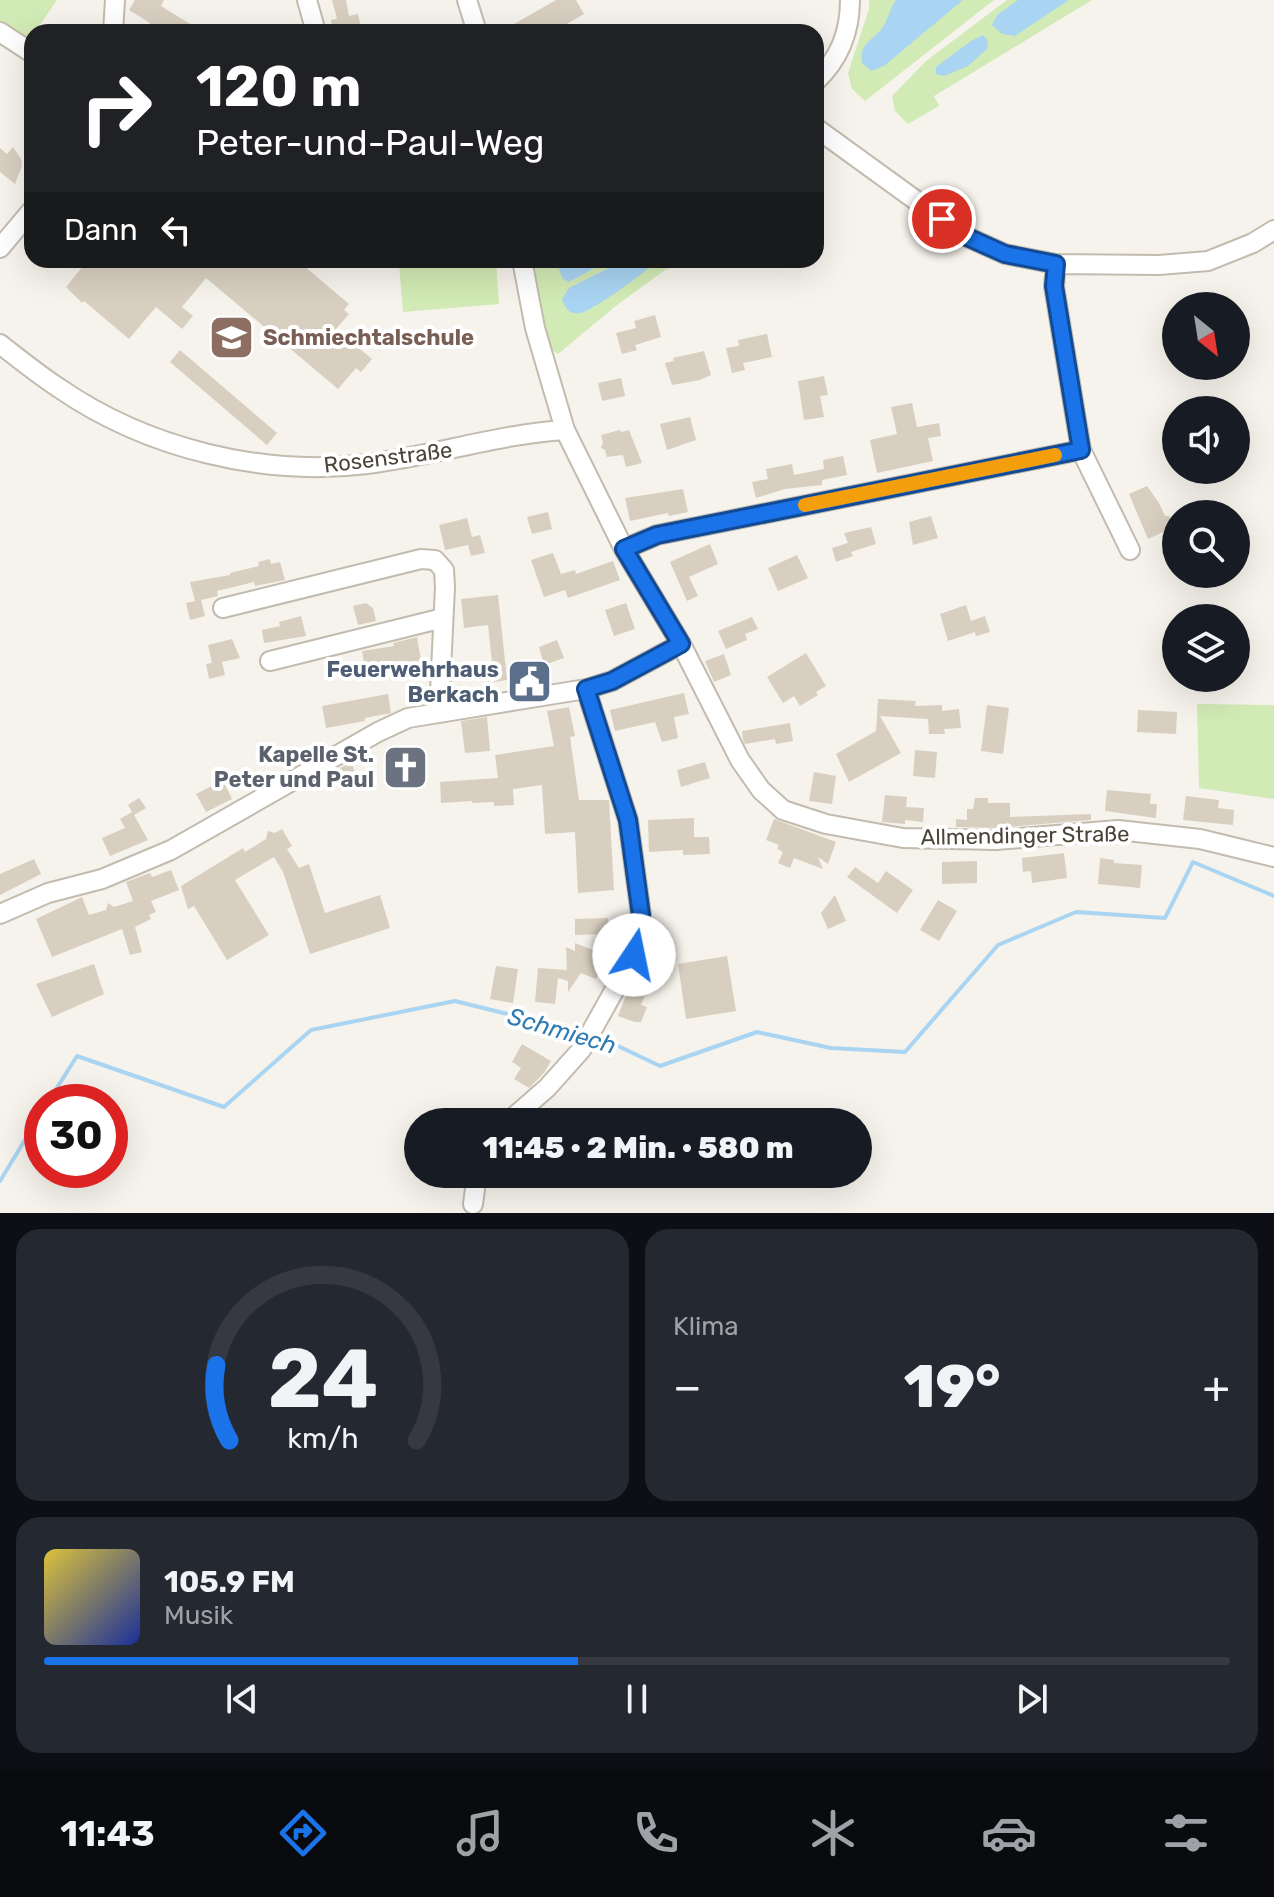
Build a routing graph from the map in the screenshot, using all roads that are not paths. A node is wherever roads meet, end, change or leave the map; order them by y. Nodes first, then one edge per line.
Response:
1 (115, 0) edge
2 (307, 0) edge
3 (467, 0) edge
4 (850, 0) edge
5 (114, 24) edge
6 (314, 24) edge
7 (474, 24) edge
8 (0, 32) edge
9 (24, 48) edge
10 (824, 74) edge
11 (824, 134) edge
12 (24, 220) edge
13 (1274, 230) edge
14 (0, 248) edge
15 (1056, 264) junction
16 (524, 268) edge
17 (0, 344) edge
18 (565, 430) junction
19 (1081, 450) junction
20 (624, 549) junction
21 (1130, 550) dead end
22 (223, 608) dead end
23 (443, 618) junction
24 (681, 644) junction
25 (270, 661) dead end
26 (586, 689) junction
27 (439, 712) junction
28 (1274, 857) edge
29 (0, 914) edge
30 (524, 1108) edge
31 (475, 1188) edge
32 (473, 1204) dead end

1 - 5 street
2 - 6 street
3 - 7 street
4 - 10 street
8 - 9 street
11 - 15 street
12 - 14 street
13 - 15 street
15 - 19 street
16 - 18 street, Allmendinger Straße
17 - 18 street, Rosenstraße
18 - 20 street, Allmendinger Straße
19 - 20 street
19 - 21 street
20 - 24 street, Allmendinger Straße
22 - 23 street
23 - 25 street
23 - 27 street
24 - 26 street
24 - 28 street, Allmendinger Straße
26 - 27 street
26 - 30 street
27 - 29 street
31 - 32 street

